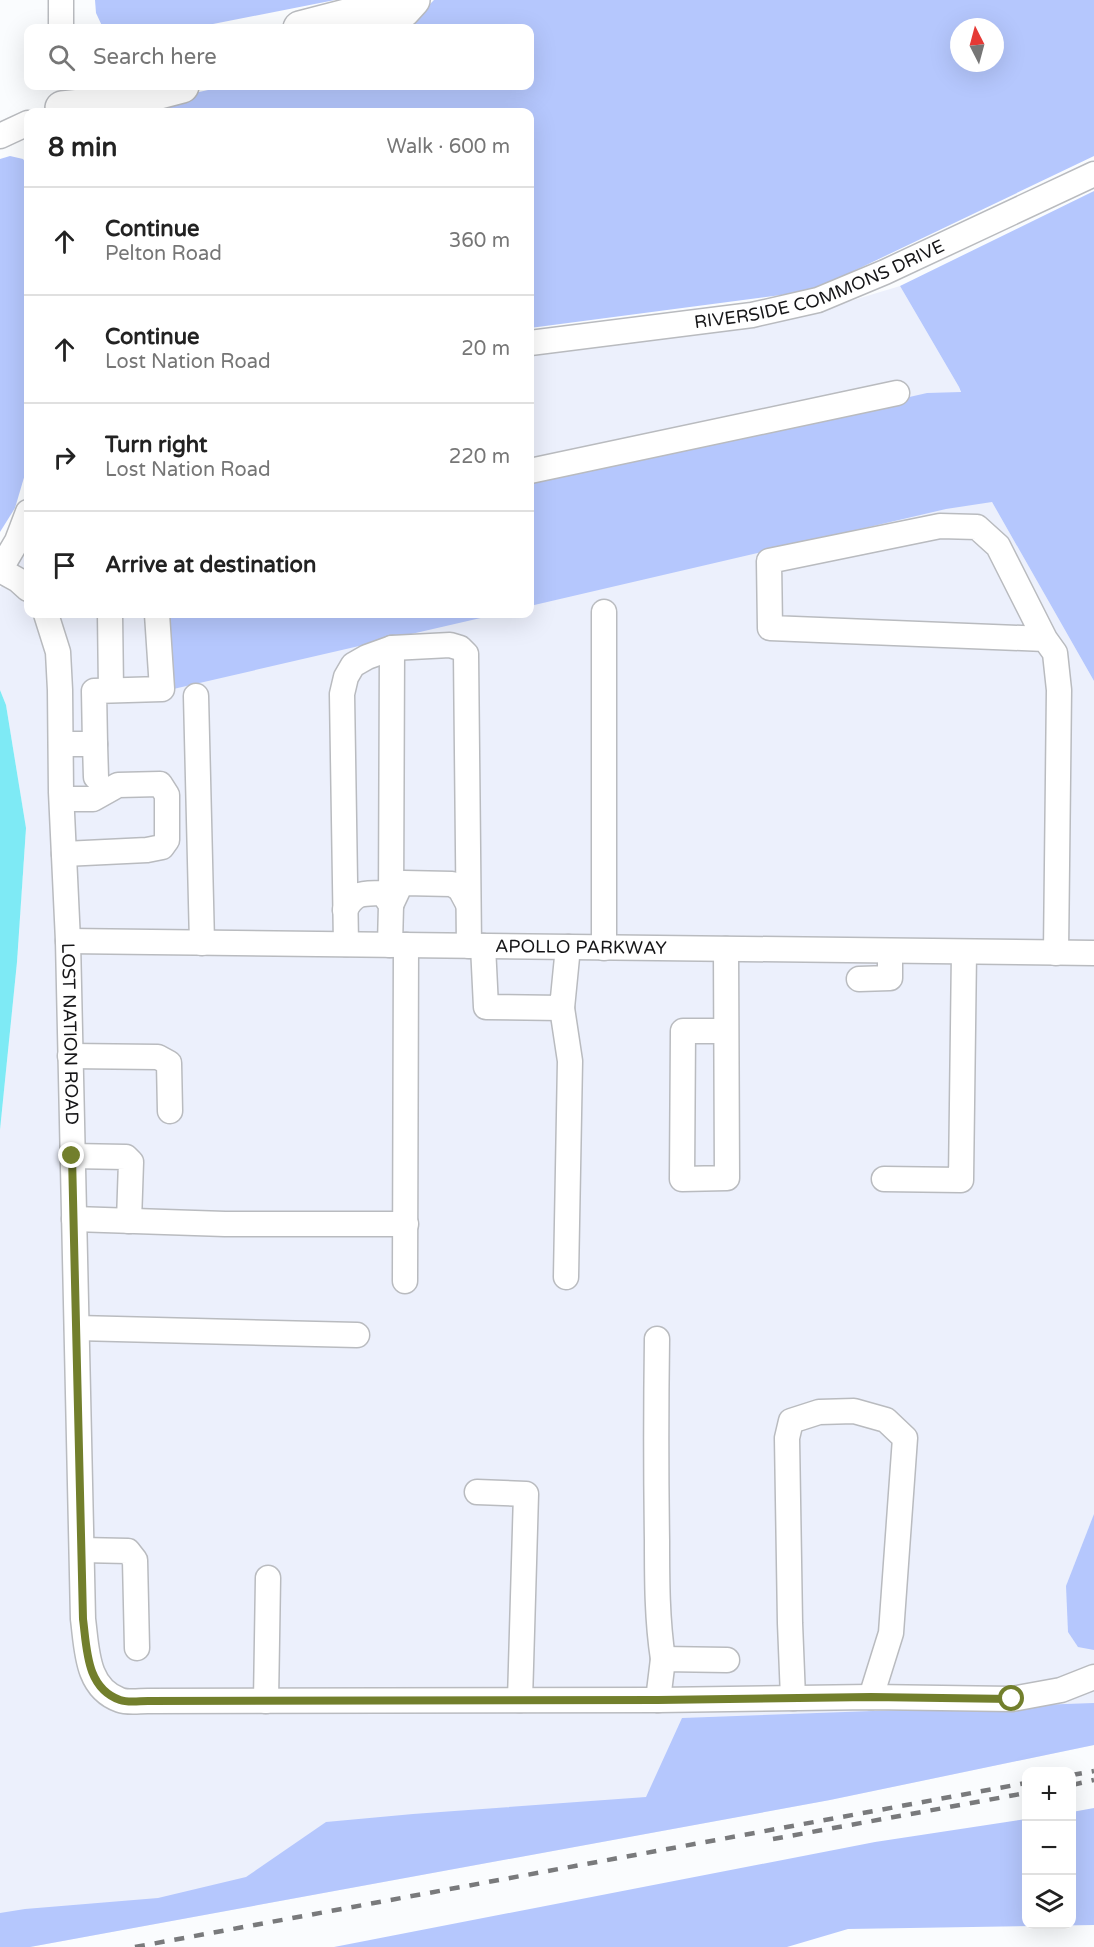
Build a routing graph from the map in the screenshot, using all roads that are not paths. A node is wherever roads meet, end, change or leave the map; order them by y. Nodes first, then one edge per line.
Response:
1 (61, 0) edge
2 (375, 0) edge
3 (413, 0) edge
4 (61, 24) edge
5 (315, 24) edge
6 (379, 24) edge
7 (99, 90) edge
8 (167, 90) edge
9 (60, 105) edge
10 (24, 125) edge
11 (0, 136) edge
12 (1094, 174) edge
13 (534, 342) edge
14 (897, 393) dead end
15 (534, 470) edge
16 (24, 523) edge
17 (0, 570) edge
18 (24, 585) edge
19 (604, 612) dead end
20 (47, 618) edge
21 (110, 618) edge
22 (157, 618) edge
23 (1045, 639) junction
24 (392, 648) junction
25 (111, 690) junction
26 (196, 696) dead end
27 (61, 744) junction
28 (95, 744) junction
29 (96, 777) dead end
30 (62, 799) junction
31 (64, 854) junction
32 (468, 904) junction
33 (391, 905) junction
34 (345, 910) junction
35 (68, 941) junction
36 (202, 943) junction
37 (346, 945) junction
38 (398, 945) junction
39 (476, 946) junction
40 (568, 947) junction
41 (604, 948) junction
42 (726, 949) junction
43 (890, 951) junction
44 (964, 952) junction
45 (1056, 953) junction
46 (1094, 953) edge
47 (859, 979) dead end
48 (562, 1008) junction
49 (726, 1031) junction
50 (70, 1056) junction
51 (170, 1111) dead end
52 (72, 1156) junction
53 (884, 1179) dead end
54 (74, 1219) junction
55 (129, 1221) junction
56 (406, 1224) junction
57 (567, 1277) dead end
58 (405, 1281) dead end
59 (77, 1329) junction
60 (357, 1335) dead end
61 (657, 1339) dead end
62 (477, 1492) dead end
63 (82, 1550) junction
64 (268, 1578) dead end
65 (137, 1648) dead end
66 (663, 1659) junction
67 (727, 1660) dead end
68 (1094, 1677) edge
69 (871, 1697) junction
70 (793, 1698) junction
71 (520, 1700) junction
72 (658, 1700) junction
73 (266, 1701) junction

1 - 4 street
2 - 5 highway
3 - 6 highway
7 - 9 highway
8 - 9 highway
10 - 11 street
12 - 13 street, RIVERSIDE COMMONS DRIVE
14 - 15 street
16 - 17 street
17 - 18 street
19 - 41 street
20 - 27 street, LOST NATION ROAD
21 - 25 street
22 - 25 street
23 - 23 street
23 - 45 street
24 - 32 street
24 - 33 street
24 - 34 street
25 - 28 street
26 - 36 street
27 - 28 street
27 - 30 street, LOST NATION ROAD
28 - 29 street
30 - 31 street, LOST NATION ROAD
30 - 31 street
31 - 35 street, LOST NATION ROAD
32 - 33 street
32 - 39 street
33 - 34 street
33 - 38 street
34 - 37 street
35 - 36 street, APOLLO PARKWAY
35 - 50 street, LOST NATION ROAD
36 - 37 street, APOLLO PARKWAY
37 - 38 street, APOLLO PARKWAY
38 - 39 street, APOLLO PARKWAY
38 - 56 street
39 - 40 street, APOLLO PARKWAY
39 - 48 street
40 - 41 street, APOLLO PARKWAY
40 - 48 street
41 - 42 street, APOLLO PARKWAY
42 - 43 street, APOLLO PARKWAY
42 - 49 street
43 - 44 street, APOLLO PARKWAY
43 - 47 street
44 - 45 street, APOLLO PARKWAY
44 - 53 street
45 - 46 street, APOLLO PARKWAY
48 - 57 street
49 - 49 street
50 - 51 street
50 - 52 street, LOST NATION ROAD
52 - 54 street, LOST NATION ROAD
52 - 55 street
54 - 55 street
54 - 59 street, LOST NATION ROAD
55 - 56 street
56 - 58 street
59 - 60 street
59 - 63 street, LOST NATION ROAD
61 - 66 street
62 - 71 street
63 - 65 street
63 - 73 street, LOST NATION ROAD
64 - 73 street
66 - 67 street
66 - 72 street
68 - 69 street, LOST NATION ROAD
69 - 70 street, LOST NATION ROAD
69 - 70 street
70 - 72 street, LOST NATION ROAD
71 - 72 street, LOST NATION ROAD
71 - 73 street, LOST NATION ROAD

